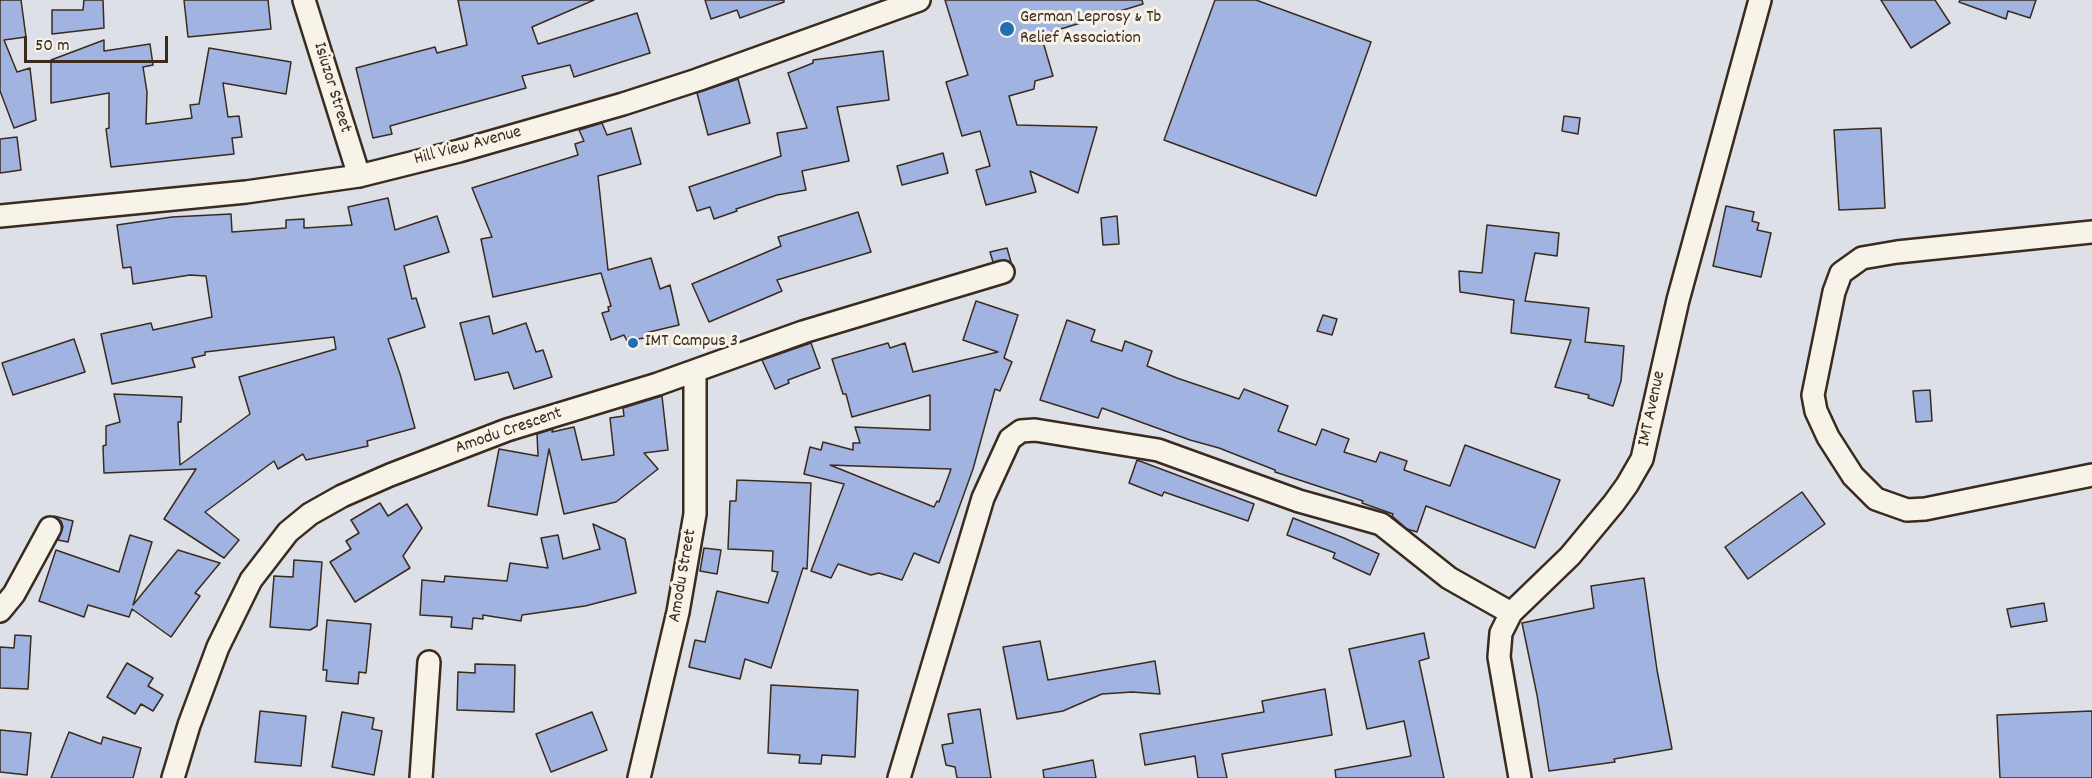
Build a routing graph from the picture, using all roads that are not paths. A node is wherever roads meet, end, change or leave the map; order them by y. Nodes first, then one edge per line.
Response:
1 (304, 0) edge
2 (919, 0) edge
3 (1760, 0) edge
4 (359, 176) junction
5 (0, 216) edge
6 (2092, 232) edge
7 (1003, 272) dead end
8 (695, 371) junction
9 (2092, 475) edge
10 (50, 528) dead end
11 (0, 611) edge
12 (1511, 613) junction
13 (429, 662) dead end
14 (173, 778) edge
15 (421, 778) edge
16 (639, 778) edge
17 (899, 778) edge
18 (1520, 778) edge

1 - 4 street, Isiuzor Street
2 - 4 street, Hill View Avenue
3 - 12 street, IMT Avenue
4 - 5 street, Hill View Avenue
6 - 9 street
7 - 8 street, Amodu Crescent
8 - 14 street, Amodu Crescent
8 - 16 street, Amodu Street
10 - 11 street
12 - 17 street
12 - 18 street, IMT Avenue
13 - 15 street

